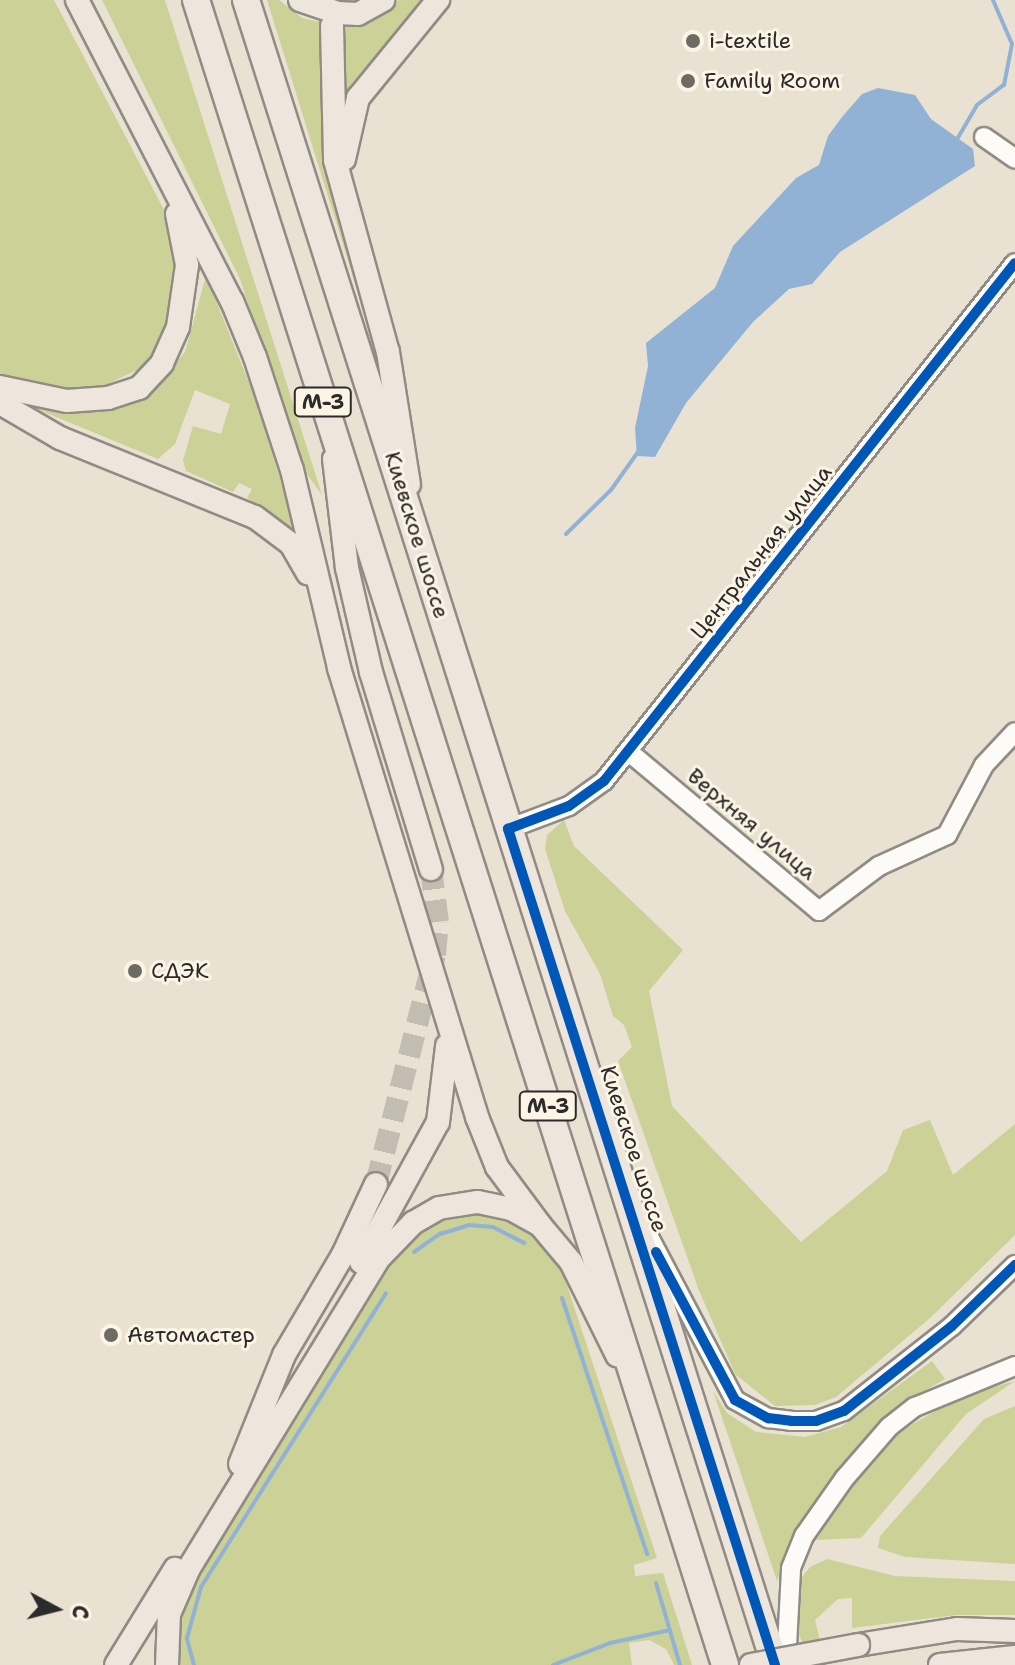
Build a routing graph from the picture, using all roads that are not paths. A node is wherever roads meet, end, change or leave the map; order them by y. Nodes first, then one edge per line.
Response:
1 (77, 0) edge
2 (196, 0) edge
3 (246, 0) edge
4 (300, 0) edge
5 (383, 0) edge
6 (438, 0) edge
7 (332, 26) dead end
8 (984, 137) dead end
9 (1015, 159) edge
10 (168, 185) junction
11 (349, 216) junction
12 (1015, 263) edge
13 (0, 387) edge
14 (0, 403) edge
15 (329, 418) junction
16 (416, 526) junction
17 (320, 601) junction
18 (1015, 732) edge
19 (629, 752) junction
20 (508, 829) junction
21 (431, 869) tunnel mouth
22 (445, 1013) junction
23 (376, 1184) tunnel mouth
24 (629, 1199) junction
25 (540, 1225) junction
26 (1015, 1265) edge
27 (1015, 1366) edge
28 (644, 1410) junction
29 (240, 1464) junction
30 (1015, 1631) edge
31 (1015, 1657) edge
32 (116, 1665) edge
33 (167, 1665) edge
34 (725, 1665) edge
35 (751, 1665) edge
36 (775, 1665) edge
37 (786, 1665) edge
38 (940, 1665) edge

1 - 10 main road
2 - 15 highway, М-3
3 - 16 highway, Киевское шоссе / М-3
4 - 5 main road
6 - 11 main road
7 - 11 main road
8 - 9 street
10 - 13 main road
10 - 17 main road
11 - 16 main road
12 - 19 street, Центральная улица
14 - 17 main road
15 - 21 main road
15 - 28 highway, М-3
16 - 20 highway, Киевское шоссе / М-3
17 - 22 main road
18 - 19 street, Верхняя улица
19 - 20 street, Центральная улица
20 - 24 highway, Киевское шоссе / М-3
22 - 25 main road
22 - 29 main road
23 - 29 main road
24 - 26 street
24 - 36 highway, Киевское шоссе / М-3
25 - 28 main road
25 - 33 main road
27 - 37 street
28 - 34 highway, М-3
29 - 32 main road
30 - 35 main road, bridge
31 - 38 main road

